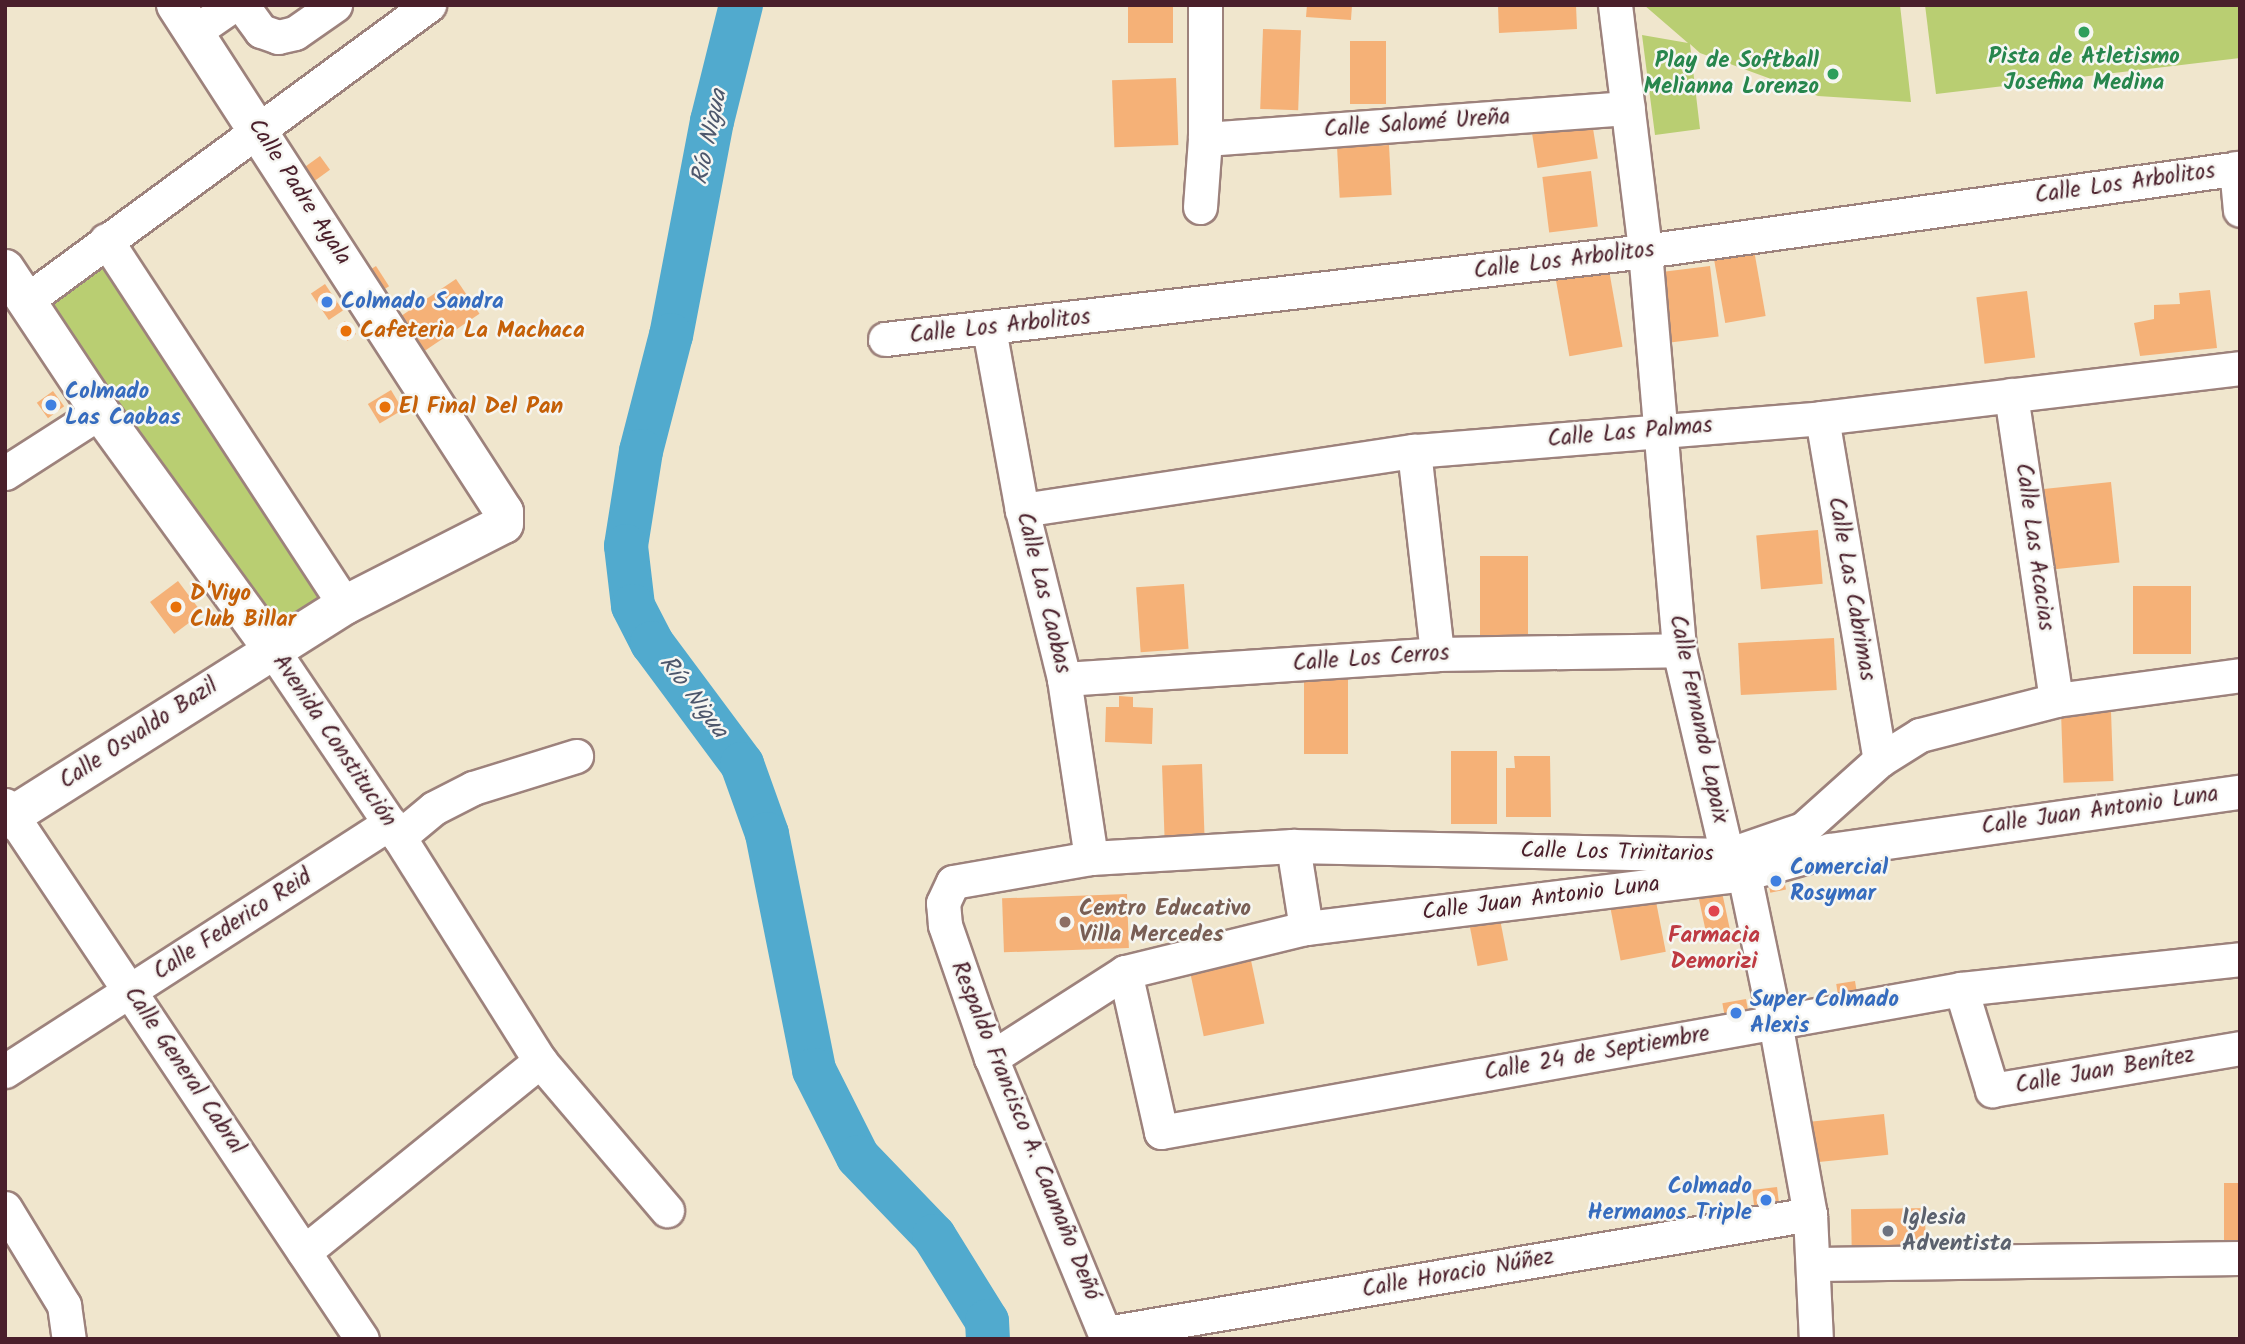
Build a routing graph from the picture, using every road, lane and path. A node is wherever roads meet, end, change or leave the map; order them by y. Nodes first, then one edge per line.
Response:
1 (233, 5) edge
2 (242, 5) edge
3 (335, 5) edge
4 (429, 5) edge
5 (1205, 5) edge
6 (1615, 5) edge
7 (185, 18) edge
8 (1628, 108) junction
9 (260, 130) junction
10 (1205, 139) junction
11 (2238, 168) edge
12 (1200, 206) dead end
13 (2240, 210) edge
14 (106, 240) junction
15 (1645, 251) junction
16 (5, 269) edge
17 (27, 300) junction
18 (989, 329) junction
19 (886, 339) dead end
20 (2240, 368) edge
21 (2011, 395) junction
22 (100, 412) junction
23 (1822, 418) junction
24 (1658, 430) junction
25 (1414, 451) junction
26 (5, 473) edge
27 (1022, 510) junction
28 (505, 524) joint
29 (345, 605) junction
30 (272, 649) junction
31 (1679, 650) junction
32 (1437, 654) junction
33 (2240, 675) edge
34 (1064, 679) junction
35 (2056, 700) junction
36 (576, 756) dead end
37 (1880, 760) junction
38 (2240, 792) edge
39 (8, 813) edge
40 (394, 830) junction
41 (1293, 846) junction
42 (1091, 858) junction
43 (1735, 864) junction
44 (953, 882) joint
45 (1306, 928) junction
46 (2240, 959) edge
47 (1125, 972) junction
48 (1961, 989) junction
49 (132, 992) junction
50 (1775, 1022) junction
51 (2240, 1048) edge
52 (991, 1058) junction
53 (540, 1061) junction
54 (5, 1071) edge
55 (5, 1208) edge
56 (667, 1210) dead end
57 (1810, 1214) junction
58 (304, 1252) junction
59 (2240, 1258) edge
60 (1816, 1264) junction
61 (1106, 1336) edge
62 (69, 1339) edge
63 (362, 1339) edge
64 (1816, 1339) edge

1 - 7 street
2 - 3 street
4 - 9 street
5 - 10 street
6 - 8 street, Calle Fernando Lapaix
7 - 9 main road, Calle Padre Ayala
8 - 10 street, Calle Salomé Ureña
8 - 15 street, Calle Fernando Lapaix
9 - 14 street
9 - 28 main road, Calle Padre Ayala
10 - 12 street
11 - 13 street
11 - 15 street, Calle Los Arbolitos
14 - 17 street
14 - 29 street
15 - 18 street, Calle Los Arbolitos
15 - 24 street, Calle Fernando Lapaix
16 - 17 main road, Avenida Constitución
17 - 22 main road, Avenida Constitución
18 - 19 street, Calle Los Arbolitos
18 - 27 street, Calle Las Caobas
20 - 21 street, Calle Las Palmas
21 - 23 street, Calle Las Palmas
21 - 35 street, Calle Las Acacias
22 - 26 street
22 - 30 main road, Avenida Constitución
23 - 24 street, Calle Las Palmas
23 - 37 street, Calle Las Cabrimas
24 - 25 street, Calle Las Palmas
24 - 31 street, Calle Fernando Lapaix
25 - 27 street, Calle Las Palmas
25 - 32 street
27 - 34 street, Calle Las Caobas
28 - 29 main road, Calle Osvaldo Bazil
29 - 30 main road, Calle Osvaldo Bazil
30 - 39 main road, Calle Osvaldo Bazil
30 - 40 street, Avenida Constitución
31 - 32 street, Calle Los Cerros
31 - 43 street, Calle Fernando Lapaix
32 - 34 street, Calle Los Cerros
33 - 35 street, Calle Los Trinitarios
34 - 42 street, Calle Las Caobas
35 - 37 street, Calle Los Trinitarios
36 - 40 street, Calle Federico Reid
37 - 43 street, Calle Los Trinitarios
38 - 43 street, Calle Juan Antonio Luna
39 - 49 street, Calle General Cabral
40 - 49 street, Calle Federico Reid
40 - 53 street, Avenida Constitución
41 - 42 street, Calle Los Trinitarios
41 - 43 street, Calle Los Trinitarios
41 - 45 street
42 - 44 street, Calle Los Trinitarios
43 - 45 street, Calle Juan Antonio Luna
43 - 50 street, Calle Fernando Lapaix
44 - 52 street, Respaldo Francisco A. Caamaño Deñó
45 - 47 street, Calle Juan Antonio Luna
46 - 48 street, Calle 24 de Septiembre
47 - 50 street, Calle 24 de Septiembre
47 - 52 street, Calle Juan Antonio Luna
48 - 50 street, Calle 24 de Septiembre
48 - 51 street, Calle Juan Benítez
49 - 54 street, Calle Federico Reid
49 - 58 street, Calle General Cabral
50 - 57 street, Calle Fernando Lapaix
52 - 61 street, Respaldo Francisco A. Caamaño Deñó
53 - 56 street, Avenida Constitución
53 - 58 street
55 - 62 street
57 - 60 street, Calle Fernando Lapaix
57 - 61 street, Calle Horacio Núñez
58 - 63 street, Calle General Cabral
59 - 60 street
60 - 64 street, Calle Fernando Lapaix

